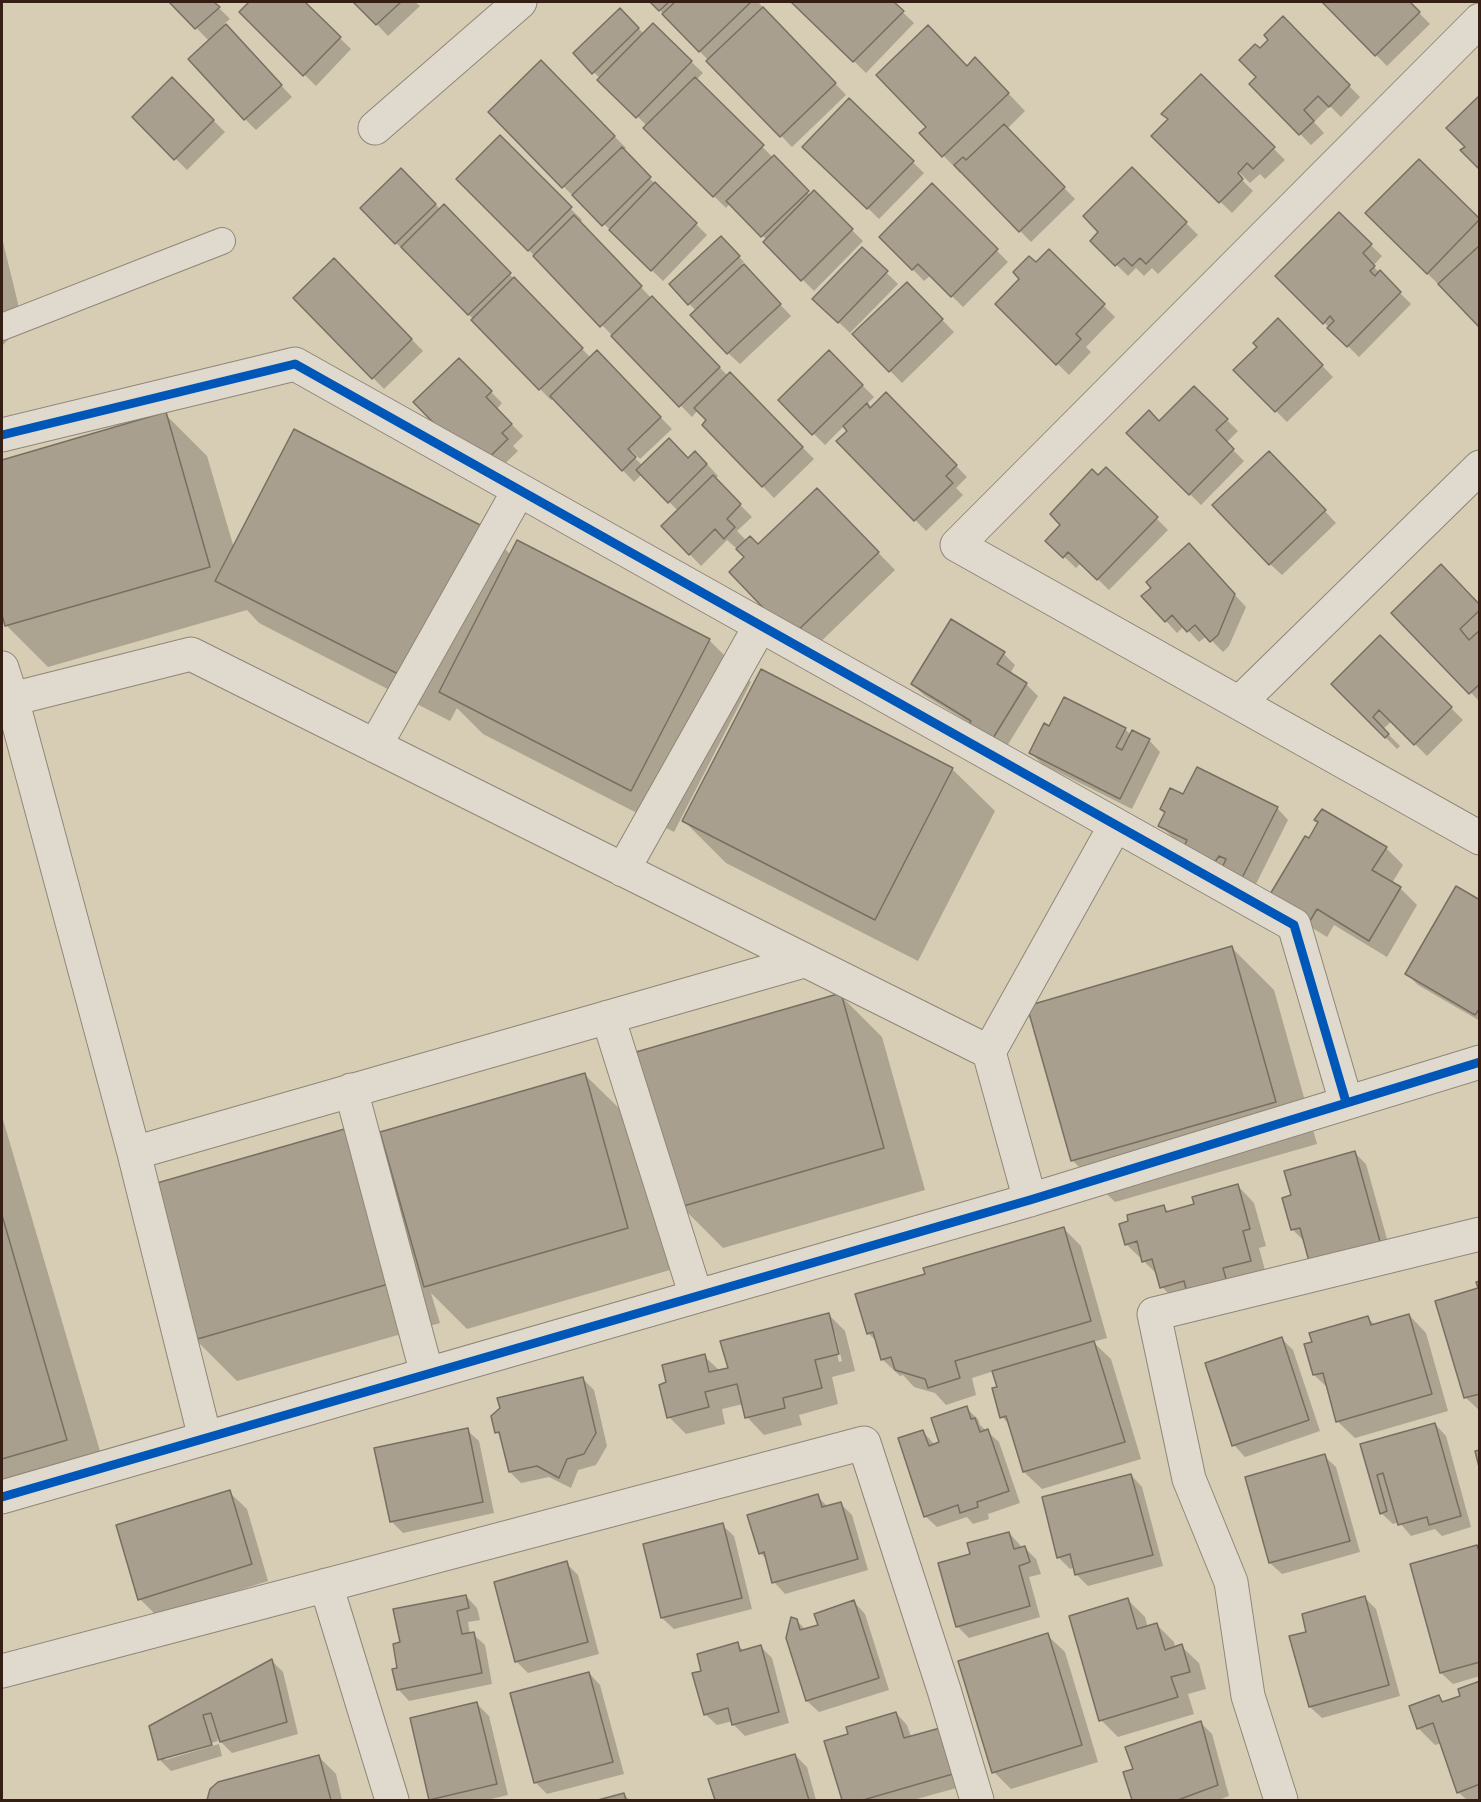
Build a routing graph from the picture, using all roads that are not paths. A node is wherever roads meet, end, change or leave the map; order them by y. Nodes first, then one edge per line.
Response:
1 (520, 2) edge
2 (1479, 20) edge
3 (375, 128) dead end
4 (222, 241) dead end
5 (2, 327) edge
6 (2, 435) edge
7 (1479, 467) edge
8 (519, 490) junction
9 (760, 626) junction
10 (2, 668) edge
11 (12, 699) junction
12 (1239, 703) junction
13 (375, 746) junction
14 (1114, 826) junction
15 (1479, 838) edge
16 (623, 870) junction
17 (804, 961) junction
18 (608, 1017) junction
19 (989, 1052) junction
20 (1479, 1062) edge
21 (351, 1090) junction
22 (1346, 1102) junction
23 (134, 1153) junction
24 (1030, 1200) junction
25 (1479, 1234) edge
26 (696, 1296) junction
27 (427, 1374) junction
28 (205, 1438) junction
29 (2, 1497) edge
30 (326, 1585) junction
31 (2, 1671) edge
32 (392, 1800) edge
33 (977, 1800) edge
34 (1281, 1800) edge

1 - 3 street
2 - 12 street
4 - 5 lane
6 - 8 street
7 - 12 street
8 - 9 street
8 - 13 street
9 - 14 street
9 - 16 street
10 - 11 street
11 - 13 street
11 - 23 street
12 - 15 street
13 - 16 street
14 - 19 street
14 - 22 street
16 - 17 street
17 - 18 street
17 - 19 street
18 - 21 street
18 - 26 street
19 - 24 street
20 - 22 street
21 - 23 street
21 - 27 street
22 - 24 street
23 - 28 street
24 - 26 street
25 - 34 street
26 - 27 street
27 - 28 street
28 - 29 street
30 - 31 street
30 - 32 street
30 - 33 street

